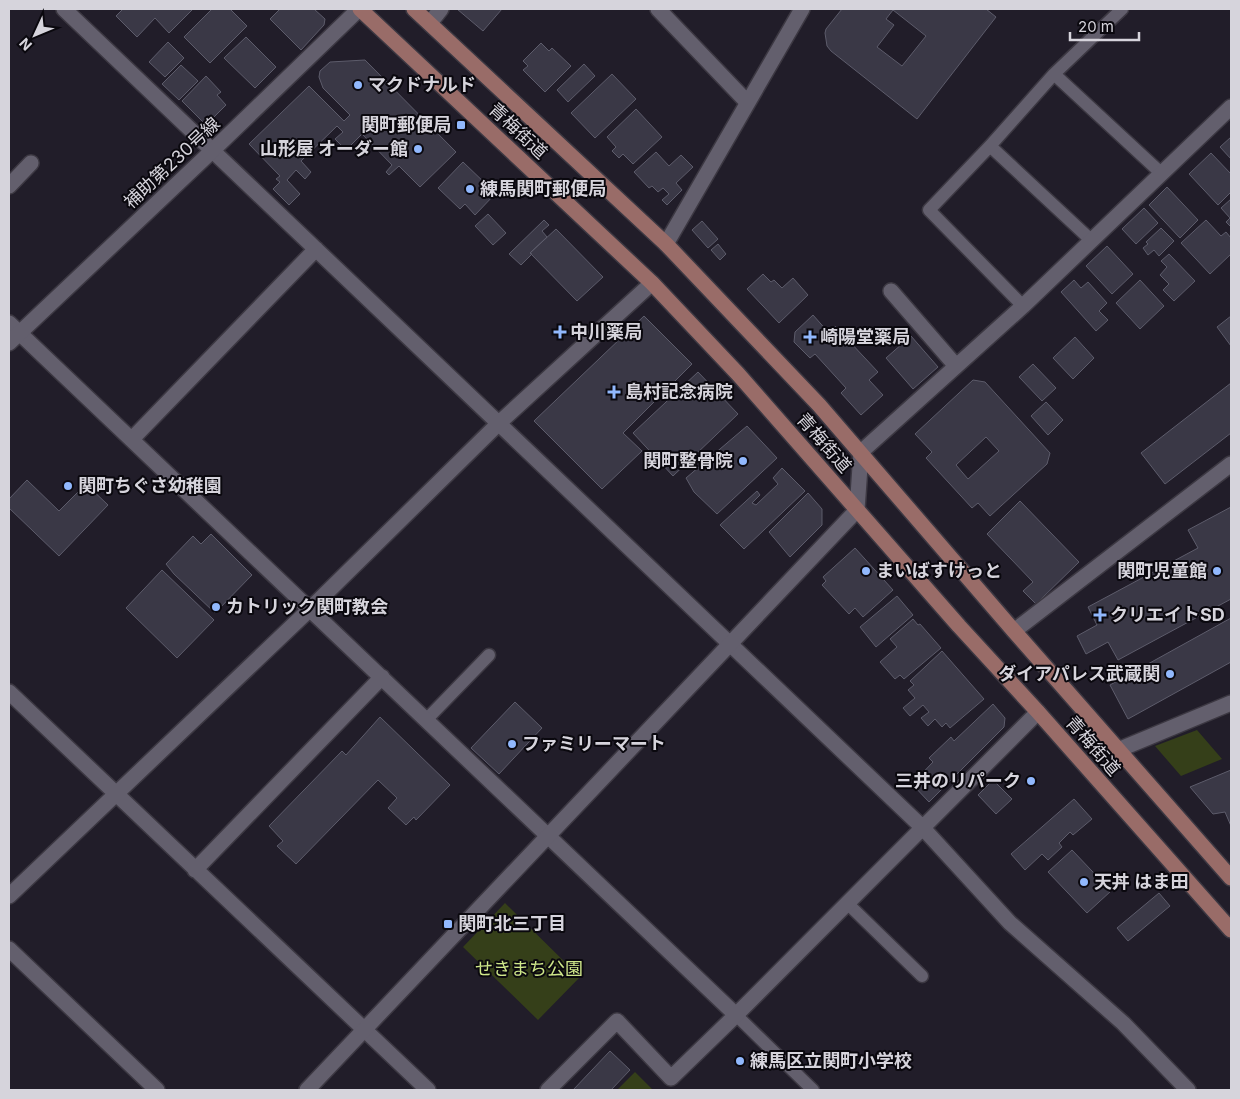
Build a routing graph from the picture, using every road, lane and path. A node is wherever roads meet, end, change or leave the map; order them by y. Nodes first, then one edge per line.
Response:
1 (64, 9) edge
2 (359, 9) edge
3 (414, 9) edge
4 (441, 9) edge
5 (658, 9) edge
6 (802, 9) edge
7 (1122, 9) edge
8 (430, 24) junction
9 (1054, 74) junction
10 (747, 102) junction
11 (1231, 106) edge
12 (990, 146) junction
13 (214, 150) junction
14 (31, 162) dead end
15 (1161, 173) junction
16 (9, 186) edge
17 (1091, 240) junction
18 (666, 244) junction
19 (316, 249) junction
20 (652, 283) junction
21 (891, 291) dead end
22 (1023, 306) junction
23 (12, 333) edge
24 (956, 366) junction
25 (499, 423) junction
26 (132, 439) junction
27 (861, 452) junction
28 (1231, 464) edge
29 (857, 510) junction
30 (310, 609) junction
31 (1014, 631) junction
32 (731, 644) junction
33 (489, 655) dead end
34 (382, 677) junction
35 (9, 692) edge
36 (1231, 702) edge
37 (1038, 712) junction
38 (426, 720) junction
39 (1118, 750) junction
40 (115, 794) junction
41 (922, 827) junction
42 (548, 835) junction
43 (195, 870) junction
44 (1231, 878) edge
45 (9, 896) edge
46 (847, 903) junction
47 (1231, 930) edge
48 (9, 949) edge
49 (922, 976) dead end
50 (736, 1015) junction
51 (364, 1030) junction
52 (157, 1090) edge
53 (307, 1090) edge
54 (428, 1090) edge
55 (548, 1090) edge
56 (813, 1090) edge
57 (1188, 1090) edge

1 - 13 street
2 - 13 street, 補助第230号線
2 - 20 main road, 青梅街道
3 - 8 main road, 青梅街道
4 - 8 street
5 - 10 street
6 - 10 street
7 - 9 lane
8 - 18 main road, 青梅街道
9 - 12 lane
9 - 15 lane
10 - 18 street
11 - 15 street
12 - 17 lane
12 - 22 lane
13 - 19 street
13 - 23 street, 補助第230号線
14 - 16 street
15 - 17 street
17 - 22 street
18 - 27 main road, 青梅街道
19 - 25 street
19 - 26 street
20 - 25 street
20 - 29 main road, 青梅街道
21 - 24 street
22 - 24 street
23 - 26 street
24 - 27 street
25 - 30 street
25 - 32 street
26 - 30 street
27 - 29 street
27 - 31 main road, 青梅街道
28 - 31 street
29 - 32 street
29 - 37 main road, 青梅街道
30 - 34 street
30 - 40 street
31 - 39 main road, 青梅街道
32 - 41 street
32 - 42 street
33 - 38 lane
34 - 38 street
34 - 43 street
35 - 40 street
36 - 39 street
37 - 41 street
37 - 47 main road, 青梅街道
38 - 42 street
39 - 44 main road, 青梅街道
40 - 43 street
40 - 45 street
41 - 46 street
41 - 57 street
42 - 50 street
42 - 51 street
43 - 51 street
46 - 49 lane
46 - 50 street
48 - 52 street
50 - 55 street
50 - 56 lane
51 - 53 street
51 - 54 street

